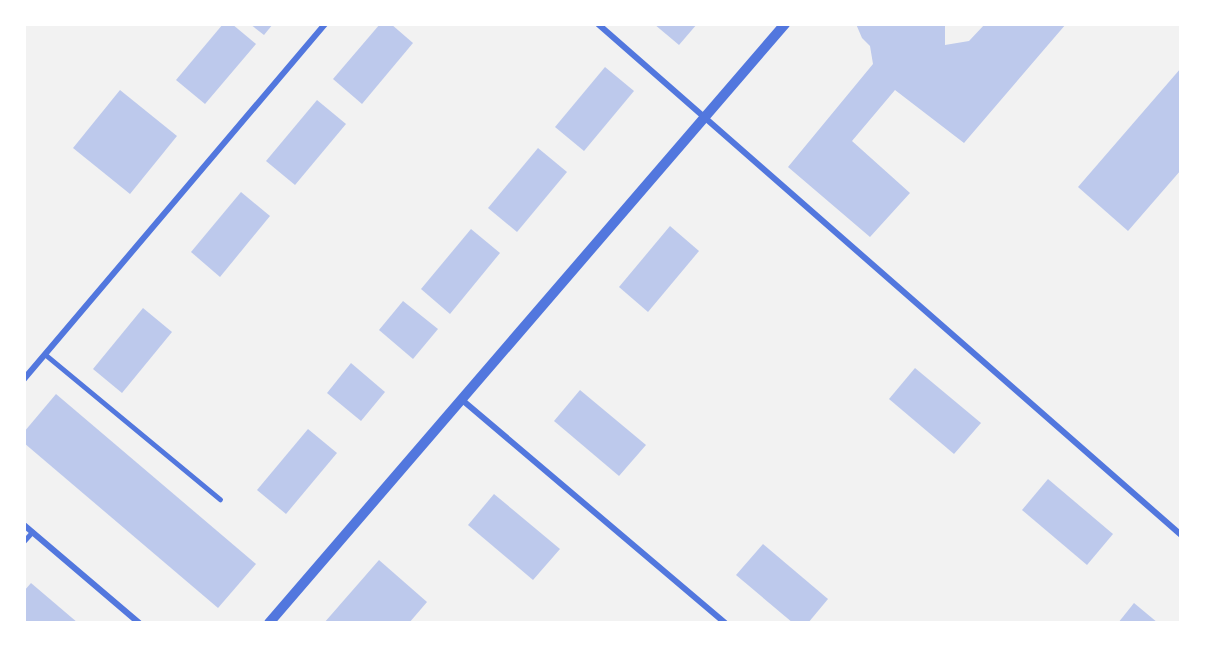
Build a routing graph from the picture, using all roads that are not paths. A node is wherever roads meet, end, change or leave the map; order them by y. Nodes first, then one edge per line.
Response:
1 (325, 24) edge
2 (598, 24) edge
3 (784, 24) edge
4 (705, 115) junction
5 (46, 355) junction
6 (24, 379) edge
7 (461, 399) junction
8 (220, 499) dead end
9 (24, 525) edge
10 (32, 532) junction
11 (1181, 535) edge
12 (24, 541) edge
13 (139, 623) edge
14 (269, 623) edge
15 (725, 623) edge

1 - 5 street
2 - 4 street
3 - 4 street
4 - 7 street
4 - 11 street
5 - 6 street
5 - 8 lane
7 - 14 street
7 - 15 street
9 - 10 street
10 - 12 lane
10 - 13 street

